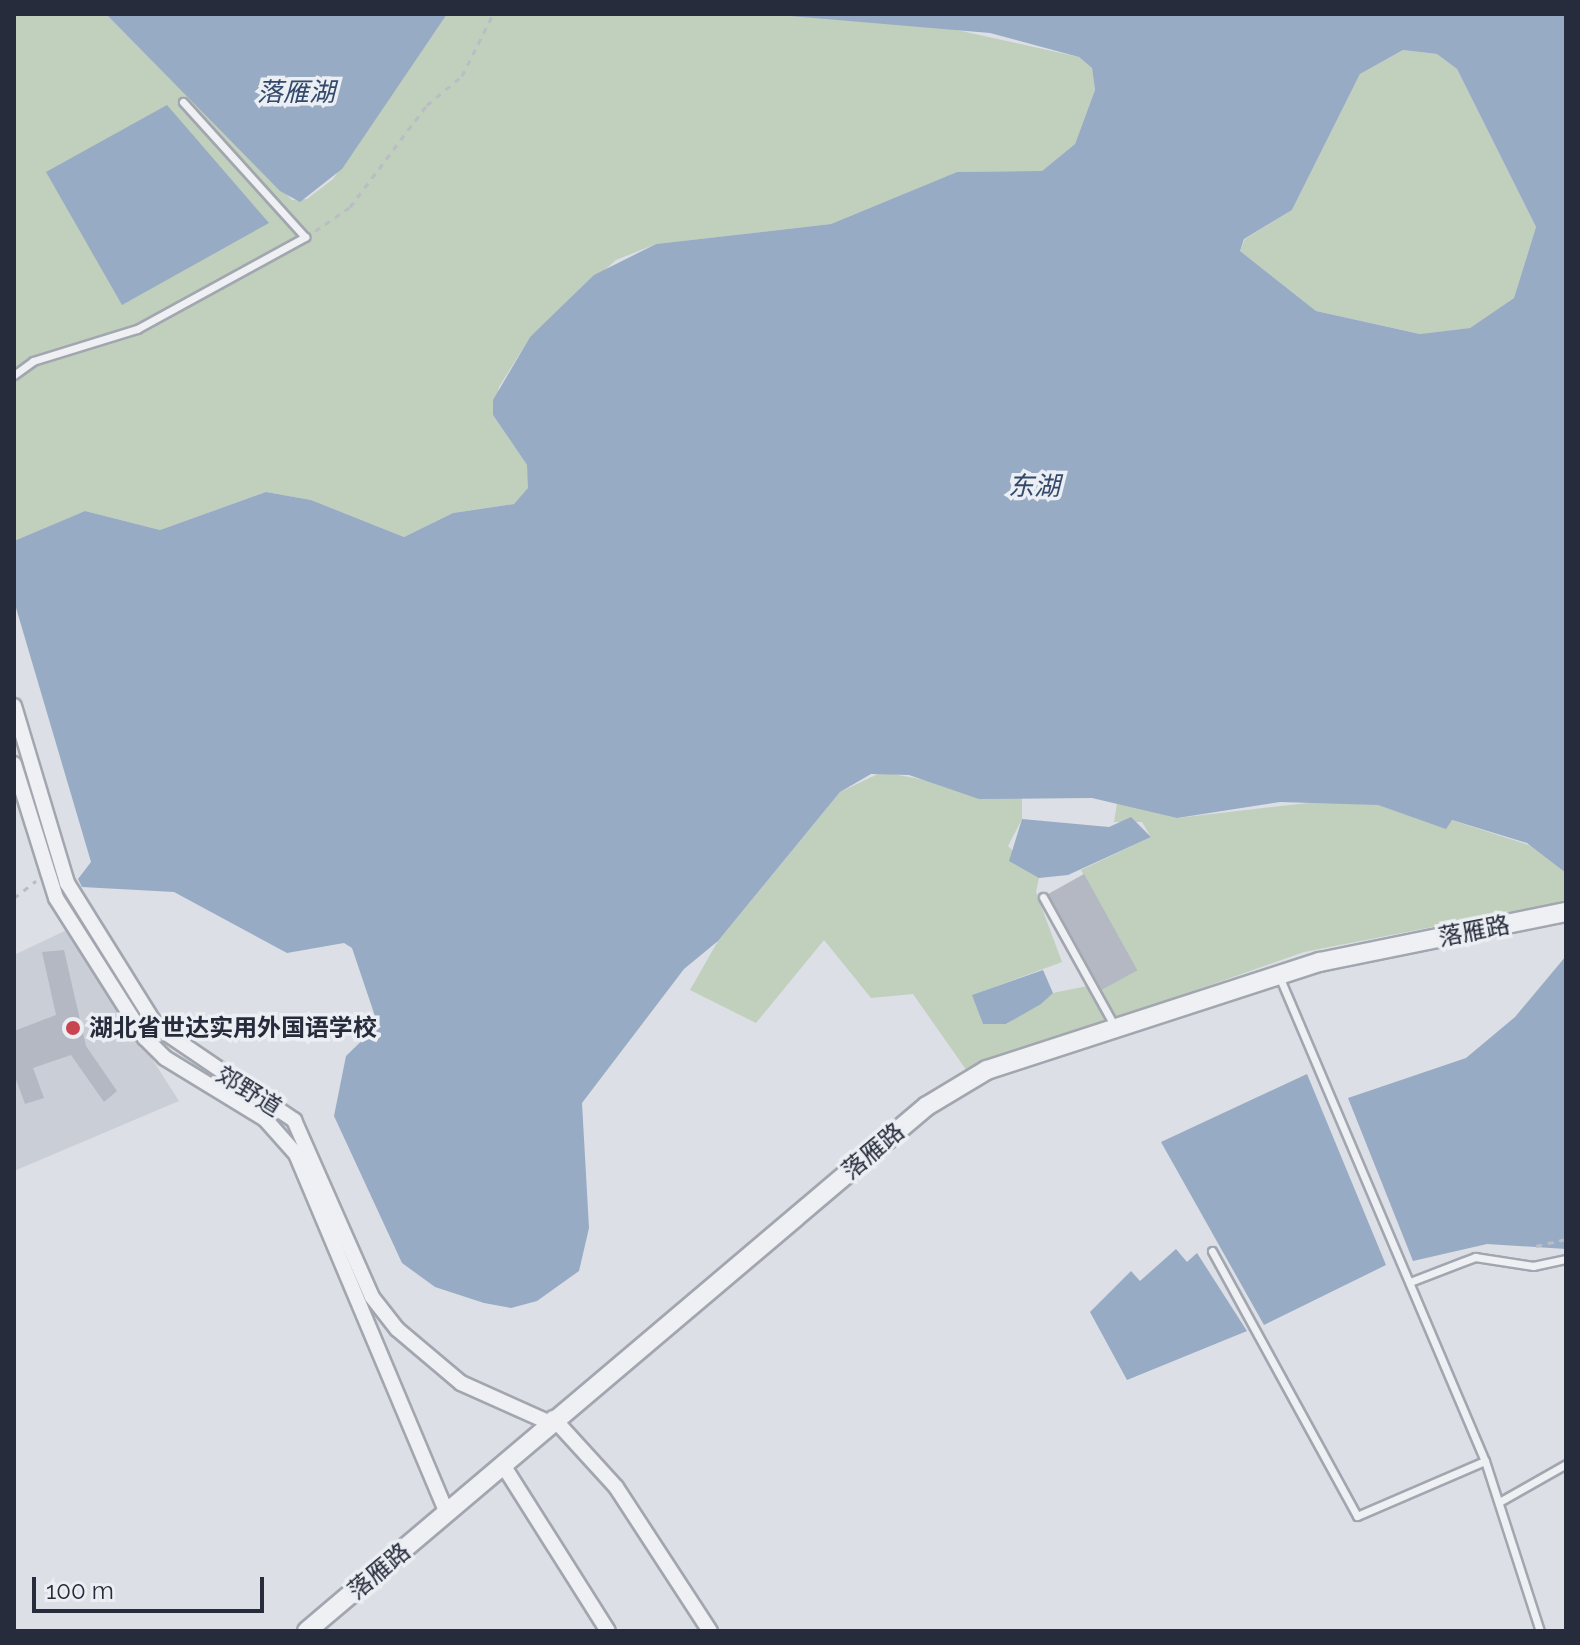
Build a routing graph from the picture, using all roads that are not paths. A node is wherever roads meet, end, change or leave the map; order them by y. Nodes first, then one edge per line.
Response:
1 (183, 102) dead end
2 (14, 375) edge
3 (14, 706) edge
4 (14, 764) edge
5 (1043, 897) dead end
6 (1566, 912) edge
7 (1279, 975) junction
8 (1115, 1027) junction
9 (1212, 1251) dead end
10 (1566, 1259) edge
11 (1410, 1282) junction
12 (551, 1420) junction
13 (1485, 1461) junction
14 (1566, 1464) edge
15 (503, 1465) junction
16 (1501, 1501) junction
17 (447, 1513) junction
18 (315, 1628) edge
19 (608, 1631) edge
20 (710, 1631) edge
21 (1540, 1631) edge

1 - 2 lane
3 - 12 street, 郊野道
4 - 17 street
5 - 8 lane
6 - 7 street, 落雁路
7 - 8 street, 落雁路
7 - 11 lane
8 - 12 street, 落雁路
9 - 13 lane
10 - 11 lane
11 - 13 lane
12 - 15 street, 落雁路
12 - 20 street, 郊野道
13 - 16 lane
14 - 16 lane
15 - 17 street, 落雁路
15 - 19 street
16 - 21 lane
17 - 18 street, 落雁路

